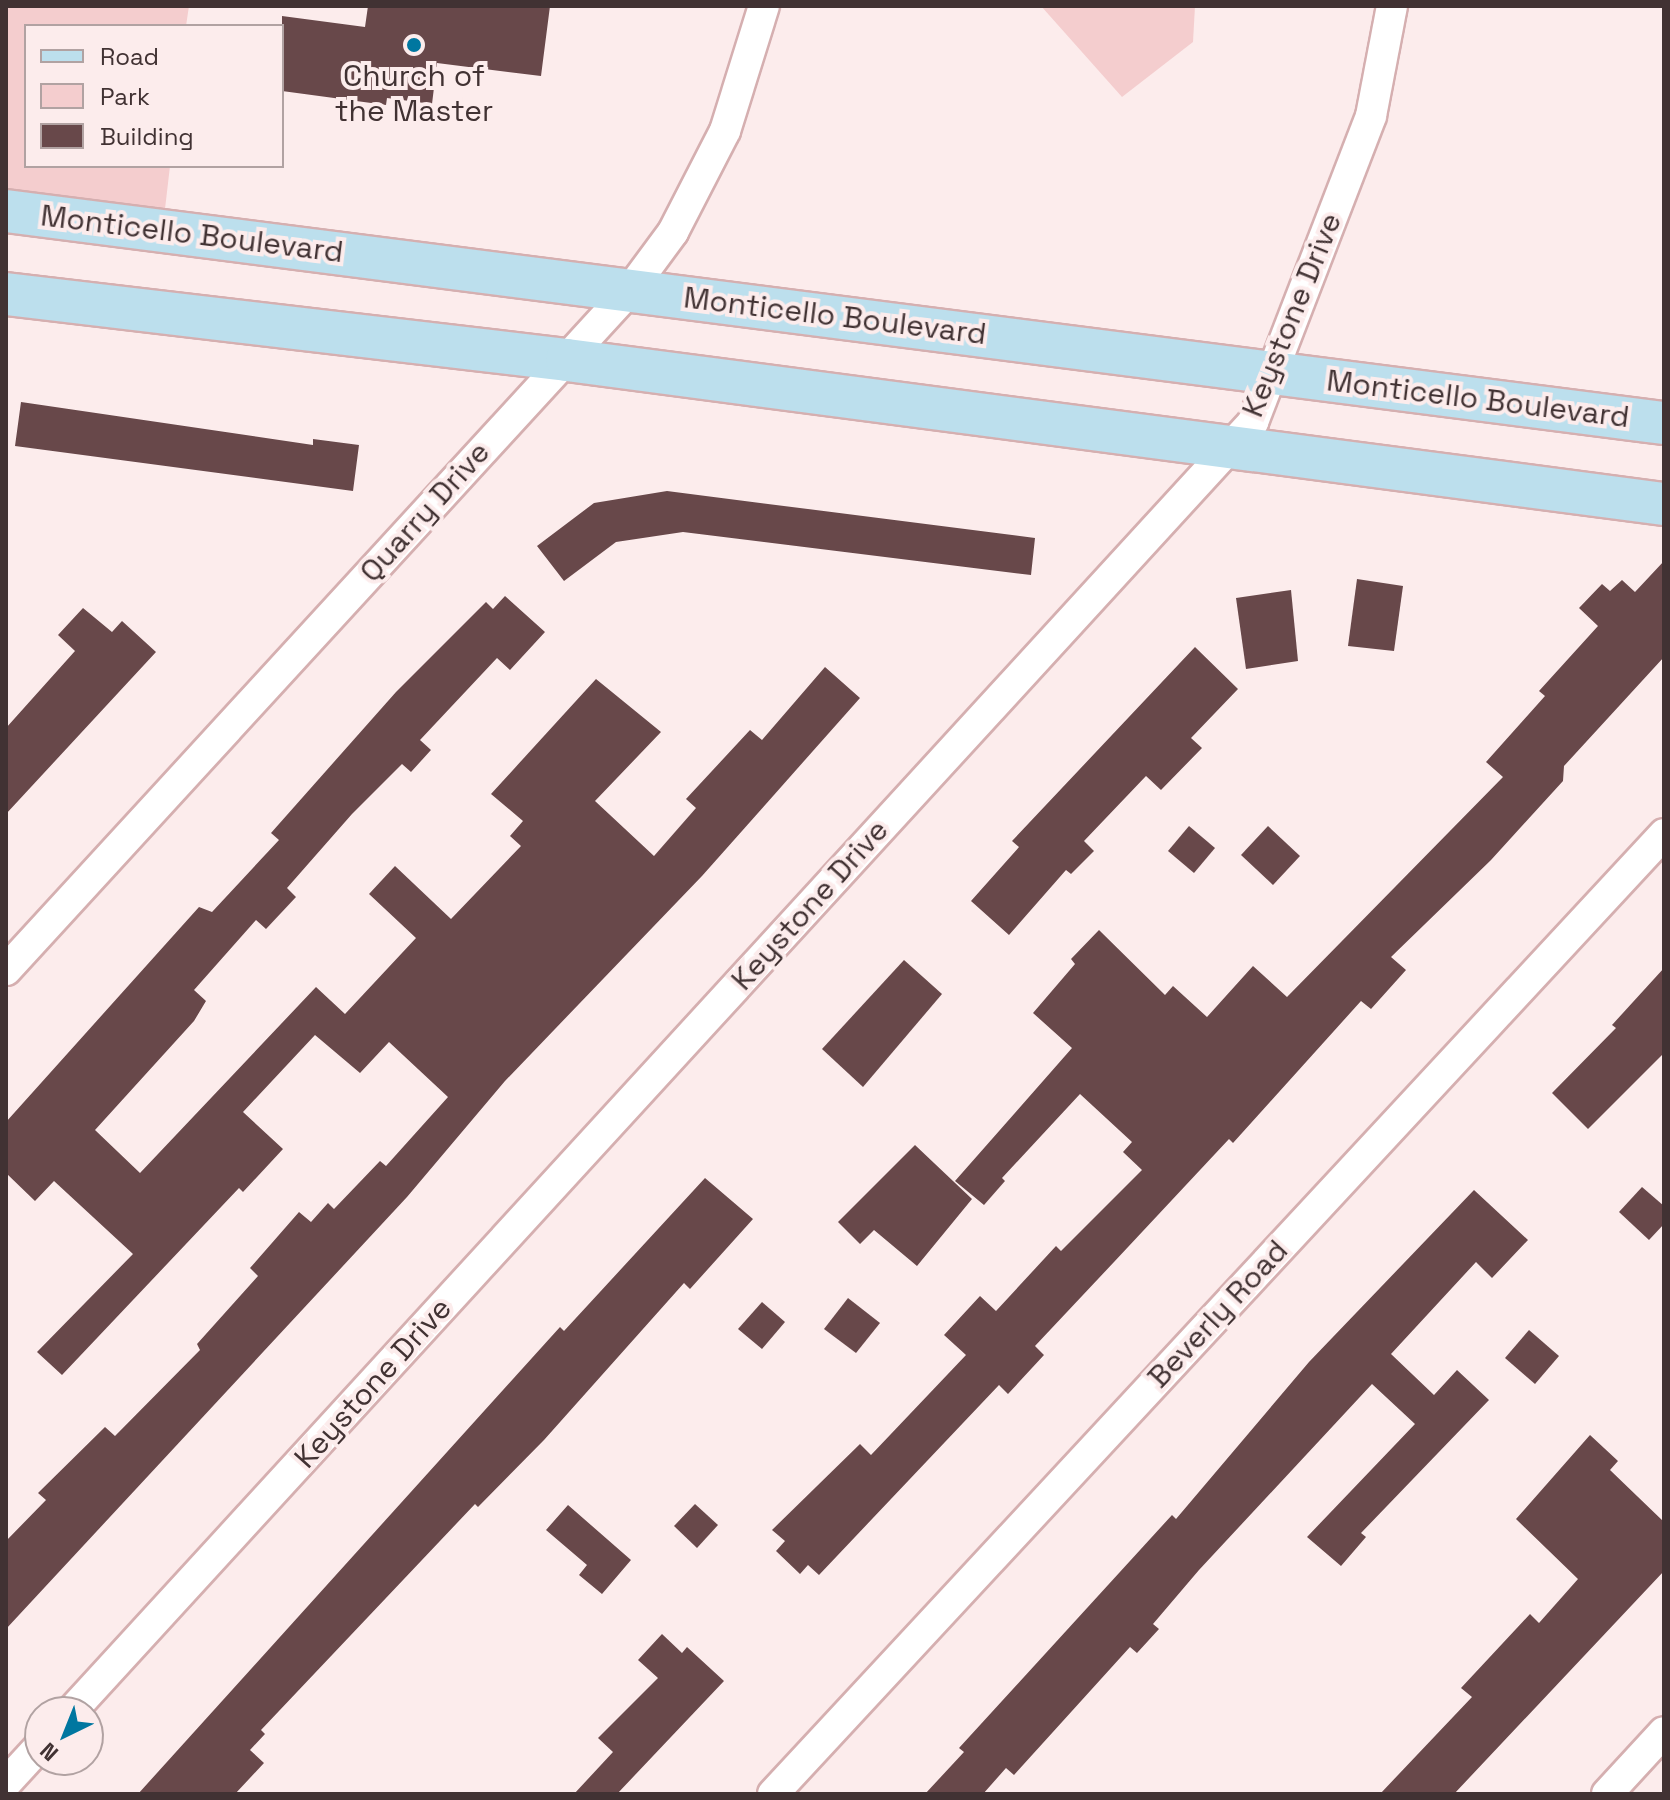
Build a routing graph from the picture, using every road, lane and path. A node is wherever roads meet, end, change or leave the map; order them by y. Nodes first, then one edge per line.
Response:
1 (764, 6) edge
2 (1392, 6) edge
3 (6, 211) edge
4 (631, 289) junction
5 (6, 294) edge
6 (567, 360) junction
7 (1271, 372) junction
8 (1664, 423) edge
9 (1228, 449) junction
10 (1664, 504) edge
11 (1664, 834) edge
12 (6, 970) edge
13 (86, 1696) edge
14 (1664, 1732) edge
15 (24, 1763) edge
16 (6, 1783) edge
17 (773, 1794) edge
18 (1607, 1794) edge

1 - 4 street, Quarry Drive
2 - 7 street, Keystone Drive
3 - 4 main road, Monticello Boulevard
4 - 6 street, Quarry Drive
4 - 7 main road, Monticello Boulevard
5 - 6 main road
6 - 9 main road
6 - 12 street, Quarry Drive
7 - 8 main road, Monticello Boulevard
7 - 9 street, Keystone Drive
9 - 10 main road
9 - 13 street, Keystone Drive
11 - 17 street, Beverly Road
14 - 18 street
15 - 16 street

